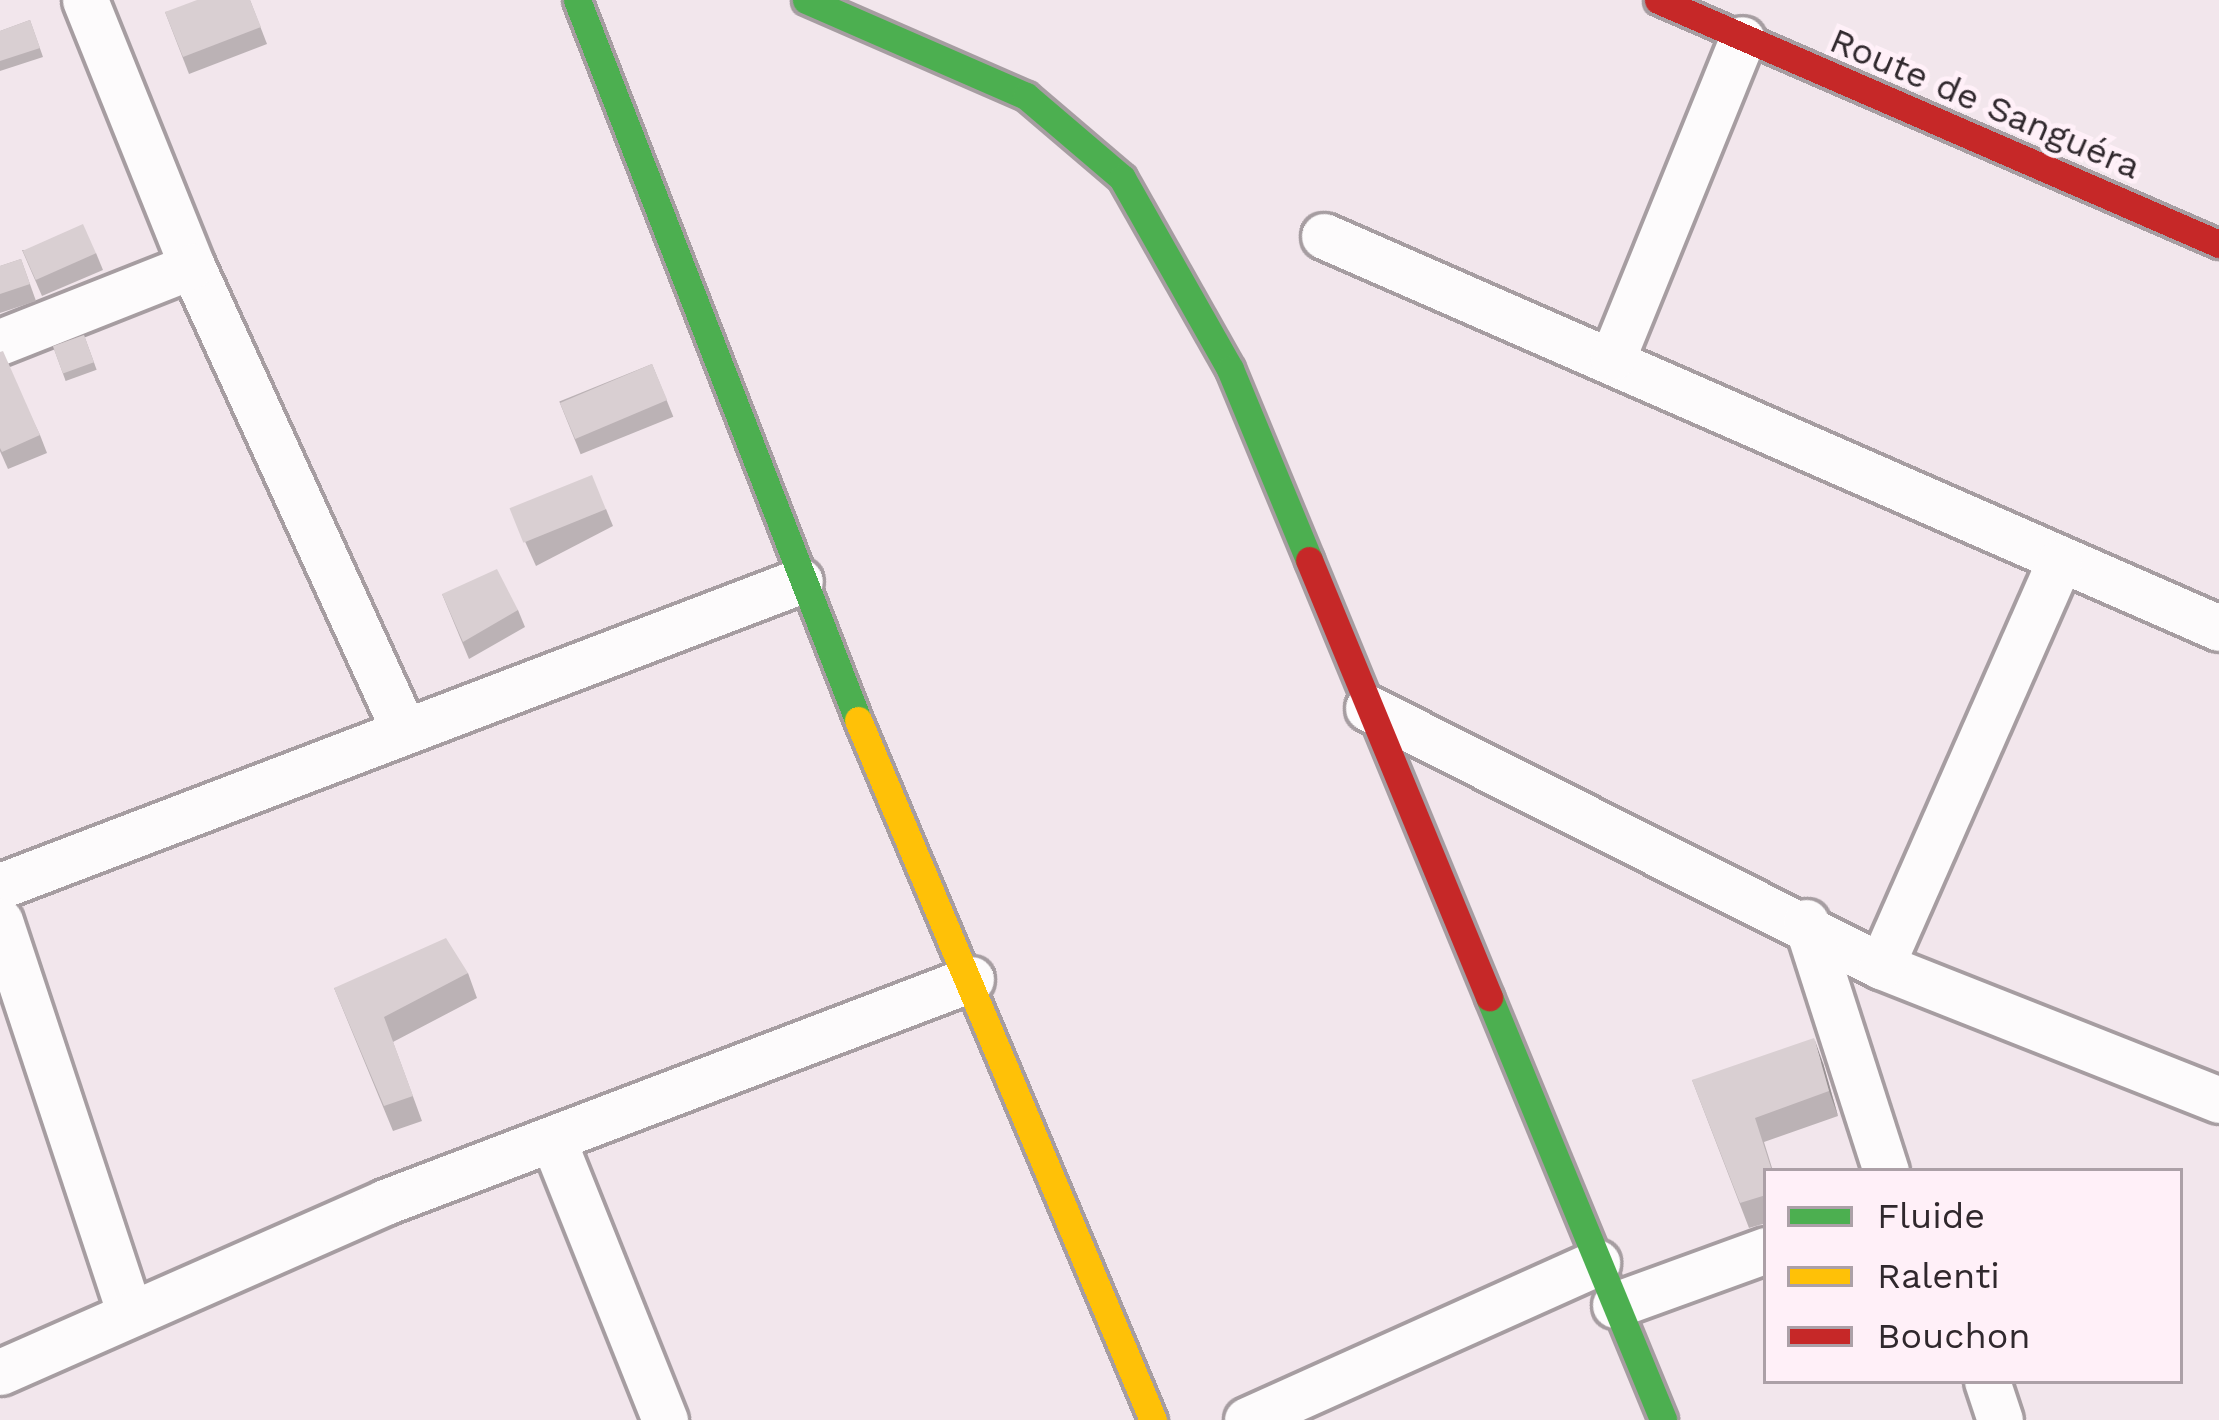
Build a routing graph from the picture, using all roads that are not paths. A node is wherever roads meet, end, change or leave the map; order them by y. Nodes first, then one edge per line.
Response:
1 (86, 0) edge
2 (577, 0) edge
3 (806, 0) edge
4 (1658, 0) edge
5 (1742, 39) junction
6 (1324, 236) dead end
7 (2219, 244) edge
8 (192, 266) junction
9 (0, 342) edge
10 (1613, 357) junction
11 (2059, 563) junction
12 (800, 581) junction
13 (2219, 628) edge
14 (1368, 708) junction
15 (401, 724) junction
16 (0, 886) edge
17 (0, 921) edge
18 (1806, 922) junction
19 (1881, 966) junction
20 (971, 979) junction
21 (2219, 1100) edge
22 (554, 1140) junction
23 (1885, 1168) edge
24 (1763, 1251) edge
25 (1597, 1263) junction
26 (1616, 1305) junction
27 (130, 1314) junction
28 (0, 1372) edge
29 (1988, 1384) edge
30 (665, 1420) edge
31 (1154, 1420) edge
32 (1247, 1420) edge
33 (1663, 1420) edge
34 (2000, 1420) edge

1 - 8 street
2 - 12 street
3 - 14 street
4 - 5 street, Route de Sanguéra
5 - 7 street, Route de Sanguéra
5 - 10 street
6 - 10 street
8 - 9 street
8 - 15 street
10 - 11 street
11 - 13 street
11 - 19 street
12 - 15 street
12 - 20 street
14 - 18 street
14 - 25 street
15 - 16 street
17 - 27 street
18 - 19 street
18 - 23 street
19 - 21 street
20 - 22 street
20 - 31 street
22 - 27 street
22 - 30 street
24 - 26 street
25 - 26 street
25 - 32 street
26 - 33 street
27 - 28 street
29 - 34 street

